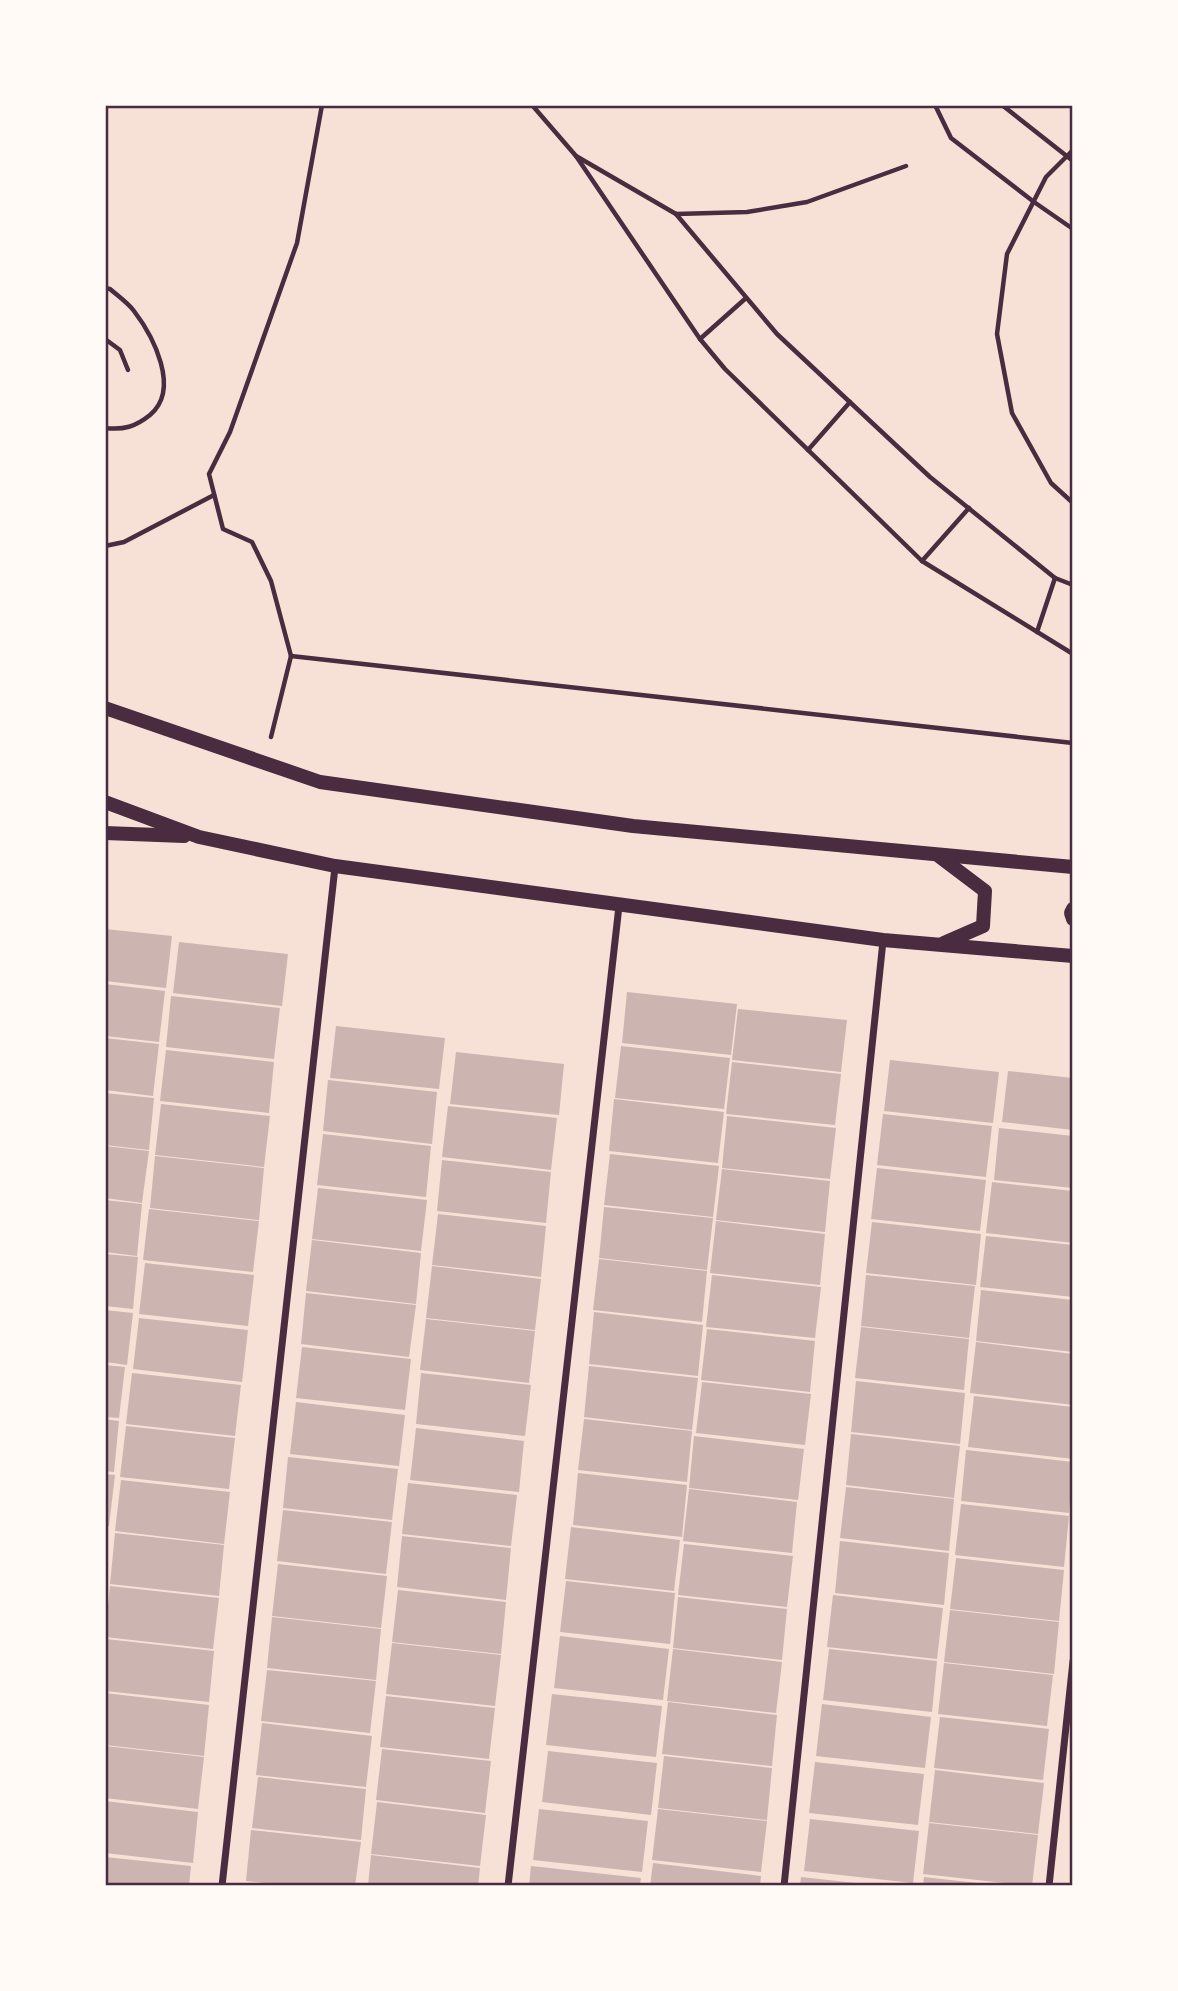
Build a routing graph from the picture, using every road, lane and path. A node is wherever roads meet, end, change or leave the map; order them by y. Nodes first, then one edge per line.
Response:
1 (322, 105) edge
2 (532, 105) edge
3 (934, 105) edge
4 (1002, 105) edge
5 (1073, 150) edge
6 (576, 156) junction
7 (1066, 157) junction
8 (1073, 162) edge
9 (906, 166) dead end
10 (1034, 202) junction
11 (676, 214) junction
12 (1073, 229) edge
13 (105, 288) edge
14 (746, 298) junction
15 (105, 339) edge
16 (700, 340) junction
17 (128, 370) dead end
18 (850, 402) junction
19 (105, 428) edge
20 (808, 450) junction
21 (214, 495) junction
22 (1073, 503) edge
23 (969, 508) junction
24 (105, 546) edge
25 (922, 561) junction
26 (1055, 578) junction
27 (1073, 585) edge
28 (1037, 632) junction
29 (1073, 654) edge
30 (291, 656) junction
31 (105, 708) edge
32 (1073, 743) edge
33 (265, 763) junction
34 (105, 802) edge
35 (105, 833) edge
36 (199, 837) junction
37 (939, 856) junction
38 (335, 866) junction
39 (1073, 867) edge
40 (619, 906) junction
41 (1073, 909) edge
42 (1073, 919) edge
43 (883, 940) junction
44 (939, 944) junction
45 (1073, 956) edge
46 (1073, 1661) edge
47 (222, 1886) edge
48 (508, 1886) edge
49 (783, 1886) edge
50 (1049, 1886) edge

1 - 21 path
2 - 6 path
3 - 10 path
4 - 7 path
5 - 7 path
6 - 11 path
6 - 16 path
7 - 8 path
7 - 10 path
9 - 11 path
10 - 12 path
10 - 22 path
11 - 14 path
13 - 19 path
14 - 16 path
14 - 18 path
15 - 17 path
16 - 20 path
18 - 20 path
18 - 23 path
20 - 25 path
21 - 24 path
21 - 30 path
23 - 25 path
23 - 26 path
25 - 28 path
26 - 27 path
26 - 28 path
28 - 29 path
30 - 32 path
30 - 33 path
31 - 33 main road
33 - 37 main road
34 - 36 main road
35 - 36 main road
36 - 38 main road
37 - 39 main road
37 - 44 main road
38 - 40 main road
38 - 47 street
40 - 43 main road
40 - 48 street
41 - 42 main road
43 - 44 main road
43 - 49 street
44 - 45 main road
46 - 50 street

